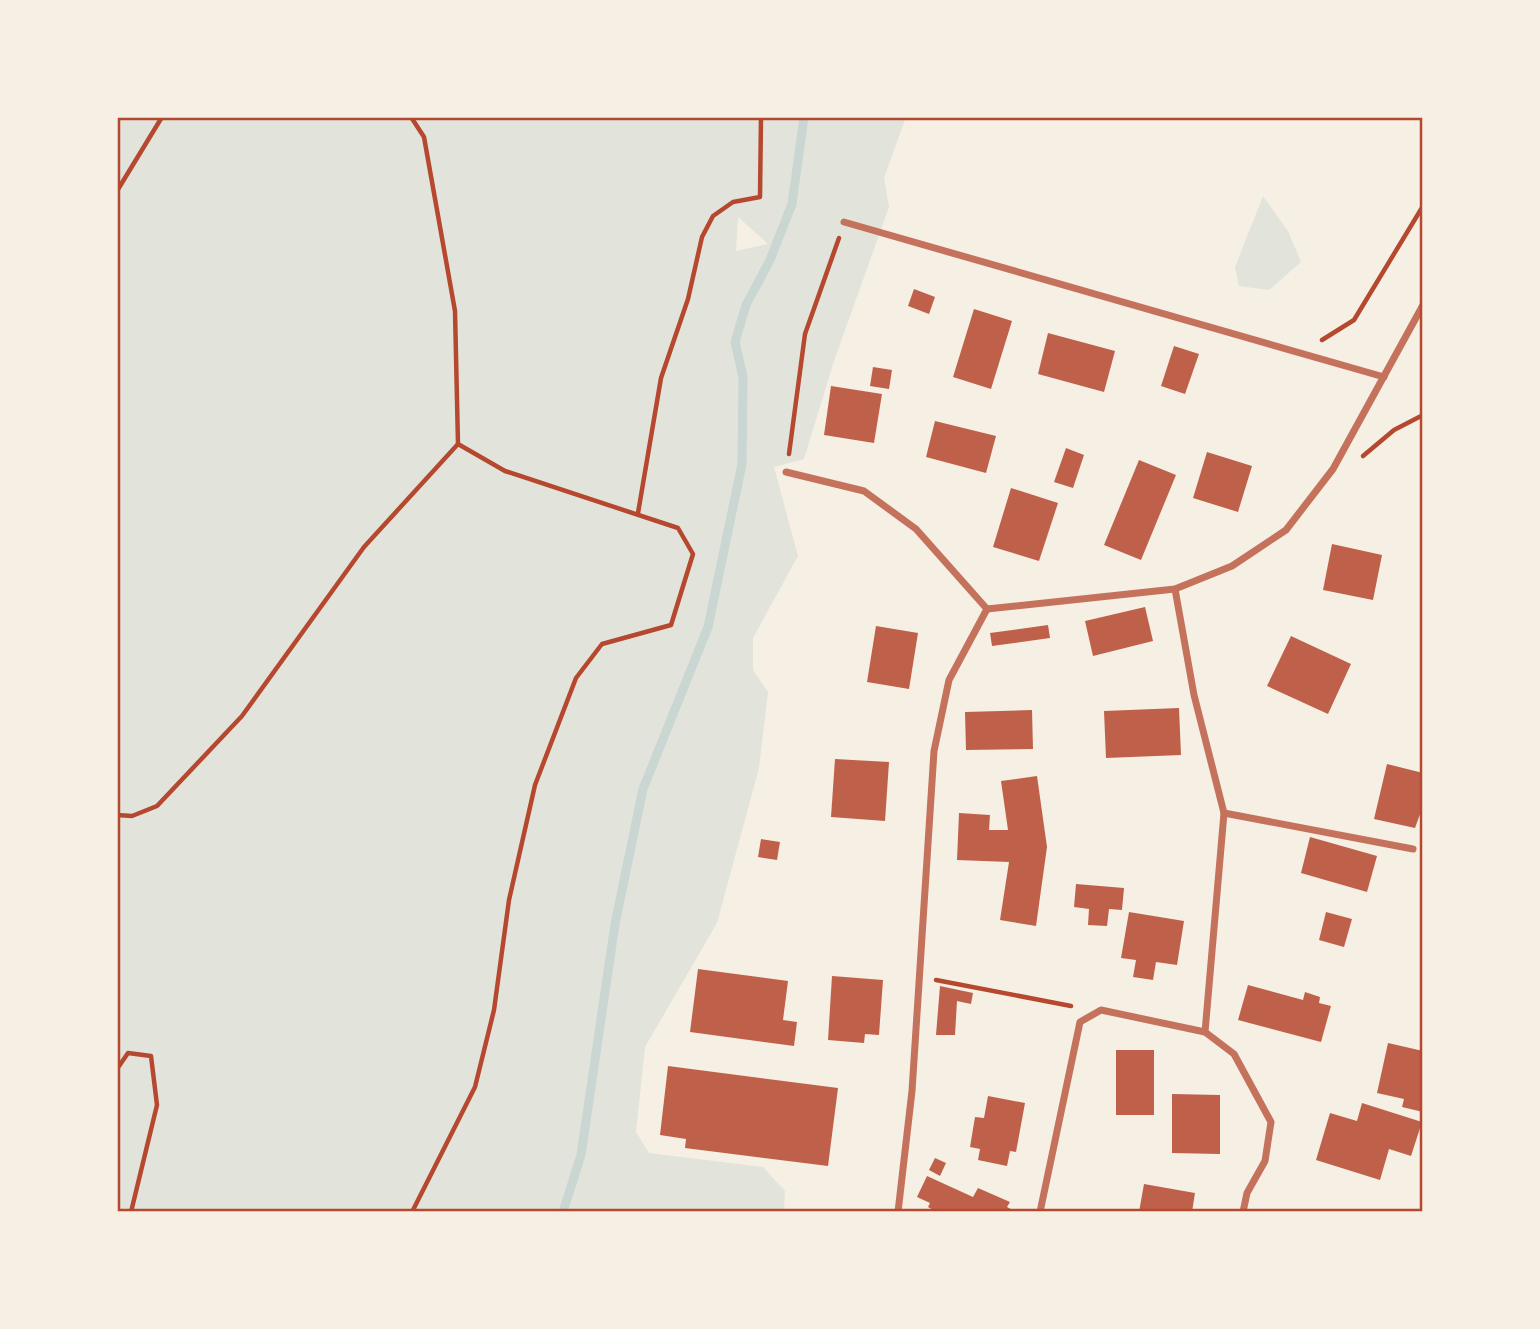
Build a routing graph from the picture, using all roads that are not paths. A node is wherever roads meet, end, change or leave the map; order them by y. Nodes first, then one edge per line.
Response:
1 (844, 222) road end
2 (1423, 305) edge
3 (1384, 377) junction
4 (786, 472) road end
5 (1175, 589) junction
6 (987, 609) junction
7 (1224, 813) junction
8 (1413, 849) dead end
9 (1205, 1032) junction
10 (898, 1212) edge
11 (1040, 1212) edge
12 (1243, 1212) edge

1 - 3 street
2 - 3 street
3 - 5 street
4 - 6 street
5 - 6 street
5 - 7 street
6 - 10 street
7 - 8 street
7 - 9 street
9 - 11 street
9 - 12 street

